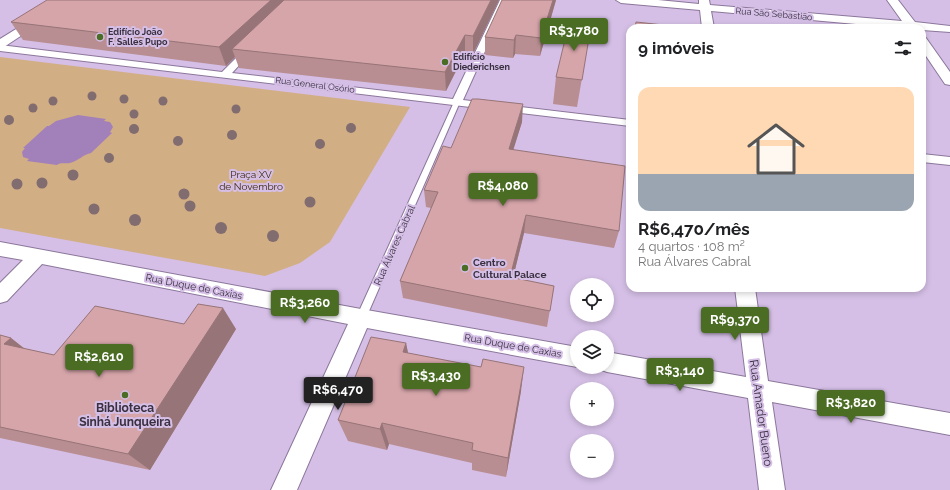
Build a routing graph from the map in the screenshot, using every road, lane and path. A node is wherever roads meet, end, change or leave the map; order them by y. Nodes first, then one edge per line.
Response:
1 (70, 0) edge
2 (504, 0) edge
3 (621, 0) edge
4 (892, 0) edge
5 (705, 4) edge
6 (708, 24) edge
7 (885, 24) edge
8 (910, 24) edge
9 (926, 28) edge
10 (950, 30) edge
11 (257, 43) edge
12 (0, 44) edge
13 (926, 47) edge
14 (0, 48) edge
15 (224, 75) junction
16 (950, 81) edge
17 (457, 102) junction
18 (626, 123) edge
19 (926, 159) edge
20 (950, 162) edge
21 (0, 249) edge
22 (39, 256) junction
23 (746, 292) edge
24 (0, 295) edge
25 (361, 318) junction
26 (570, 356) edge
27 (614, 363) edge
28 (758, 389) junction
29 (950, 424) edge
30 (284, 490) edge
31 (772, 490) edge

1 - 12 street
2 - 17 street, Rua Álvares Cabral
3 - 5 street, Rua São Sebastião
4 - 8 street
5 - 6 street
5 - 7 street, Rua São Sebastião
9 - 10 street, Rua São Sebastião
11 - 15 street
13 - 16 street
14 - 15 street, Rua General Osório
15 - 17 street, Rua General Osório
17 - 18 street, Rua General Osório
17 - 25 lane, Rua Álvares Cabral
19 - 20 street
21 - 22 street, Rua Duque de Caxias
22 - 24 street
22 - 25 street, Rua Duque de Caxias
23 - 28 street, Rua Amador Bueno
25 - 26 street, Rua Duque de Caxias
25 - 30 street, Rua Álvares Cabral
27 - 28 street
28 - 29 street
28 - 31 street, Rua Amador Bueno

